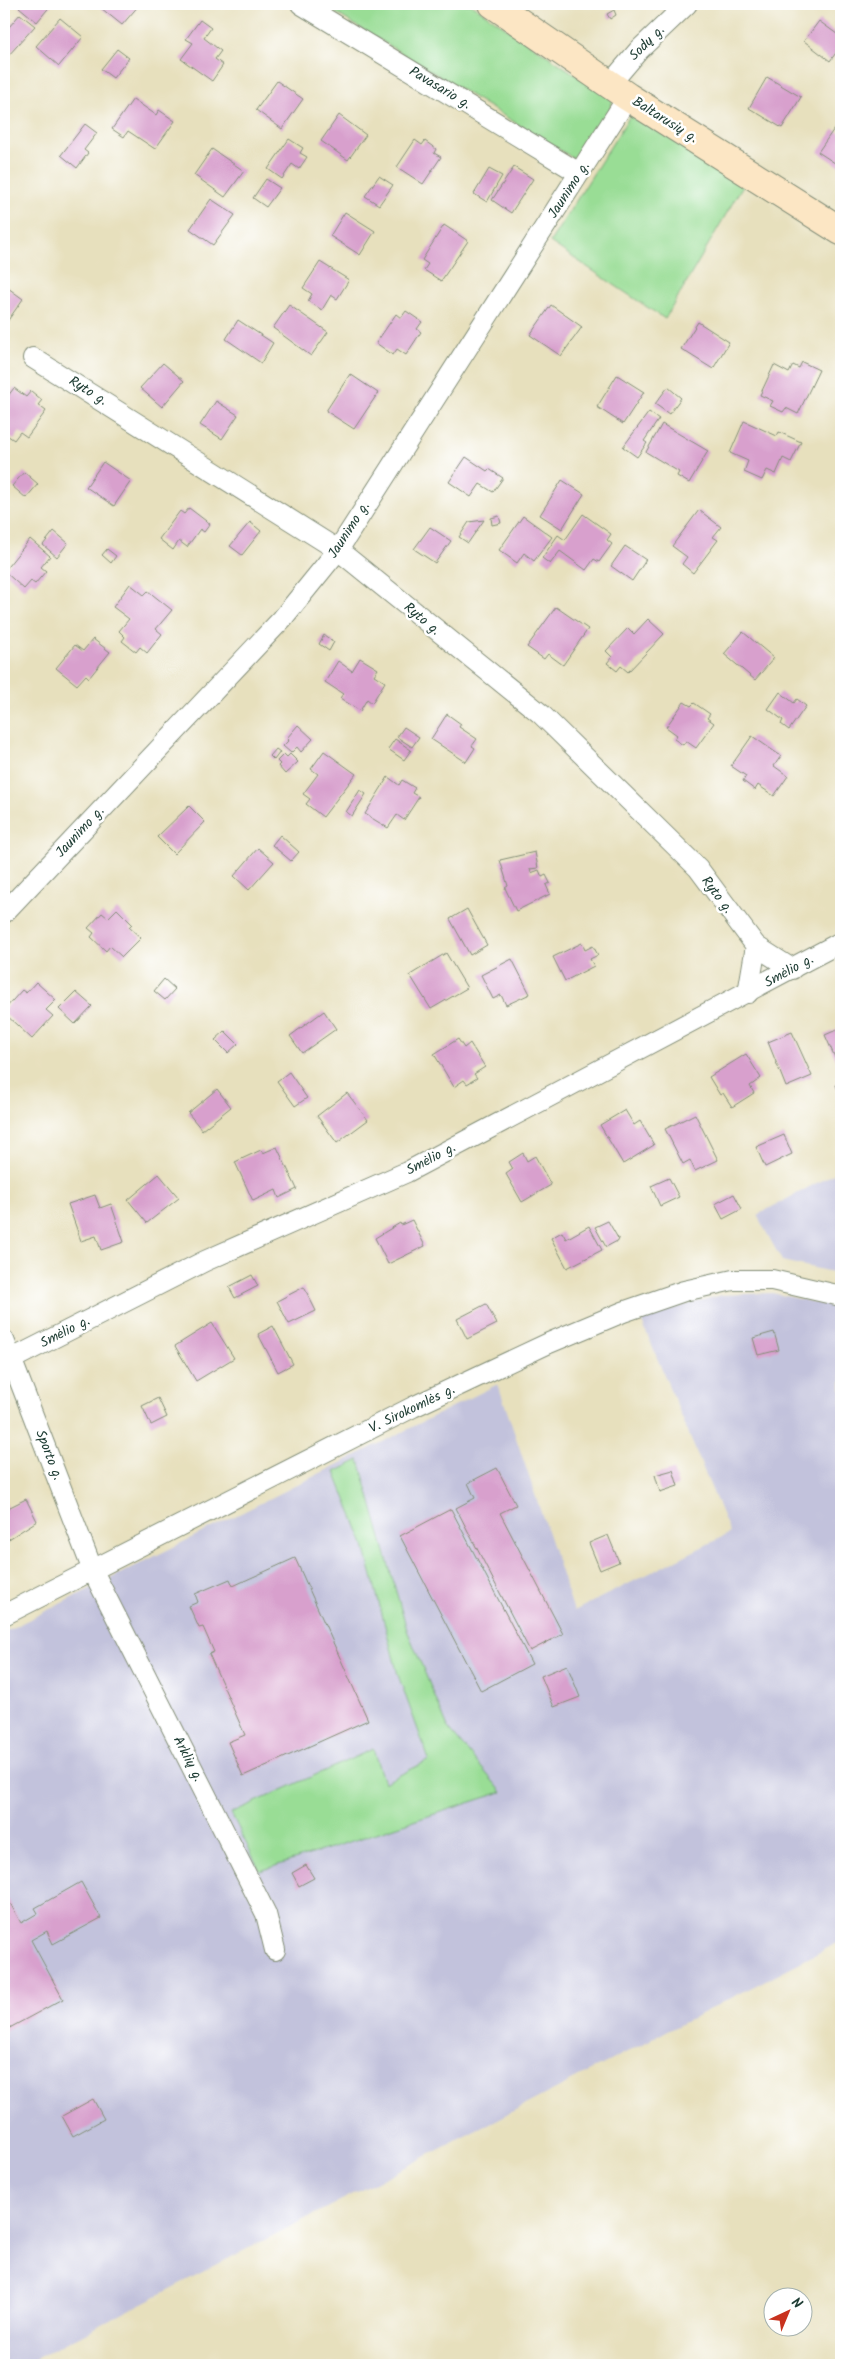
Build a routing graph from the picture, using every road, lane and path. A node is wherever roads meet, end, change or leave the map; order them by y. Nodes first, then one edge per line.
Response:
1 (301, 4) edge
2 (493, 4) edge
3 (687, 4) edge
4 (619, 90) junction
5 (580, 173) junction
6 (841, 231) edge
7 (33, 358) dead end
8 (338, 550) junction
9 (4, 913) edge
10 (841, 942) edge
11 (756, 946) junction
12 (792, 969) junction
13 (748, 993) junction
14 (841, 1296) edge
15 (4, 1340) edge
16 (12, 1360) junction
17 (93, 1570) junction
18 (4, 1614) edge
19 (275, 1950) dead end

1 - 5 street, Pavasario g.
2 - 4 main road, Baltarusių g.
3 - 4 street, Sodų g.
4 - 5 street, Jaunimo g.
4 - 6 main road, Baltarusių g.
5 - 8 street, Jaunimo g.
7 - 8 street, Ryto g.
8 - 9 street, Jaunimo g.
8 - 11 street, Ryto g.
10 - 12 street, Smėlio g.
11 - 12 street, Ryto g.
11 - 13 street
12 - 13 street, Smėlio g.
13 - 16 street, Smėlio g.
14 - 17 street, V. Sirokomlės g.
15 - 16 street, Sporto g.
16 - 17 street, Sporto g.
17 - 18 street, V. Sirokomlės g.
17 - 19 street, Arklių g.

